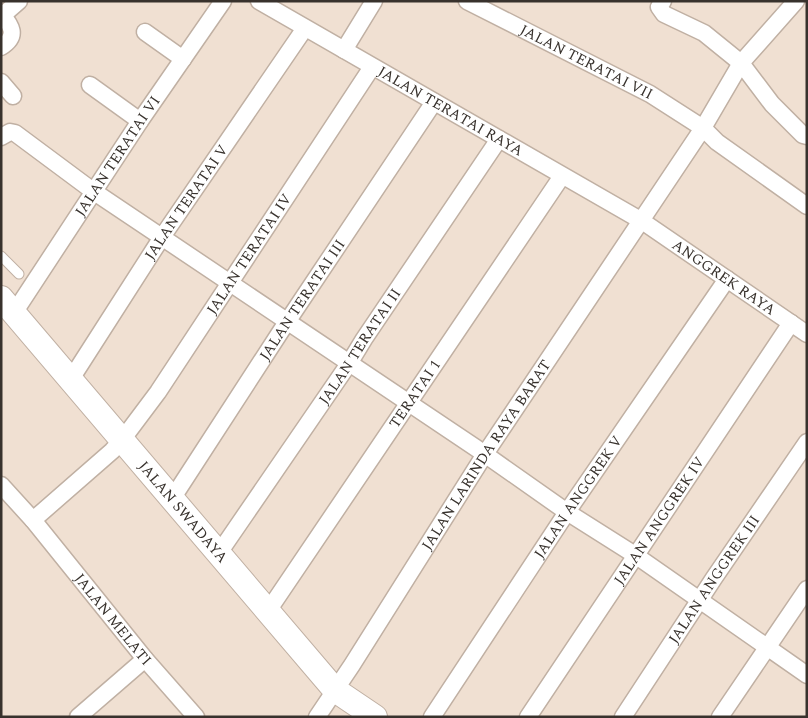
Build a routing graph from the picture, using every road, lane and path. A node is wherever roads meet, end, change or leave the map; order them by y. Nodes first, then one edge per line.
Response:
1 (20, 1) edge
2 (224, 1) edge
3 (259, 1) edge
4 (374, 1) edge
5 (467, 1) edge
6 (664, 1) edge
7 (796, 1) edge
8 (2, 14) edge
9 (305, 28) junction
10 (145, 32) dead end
11 (1, 47) edge
12 (344, 50) junction
13 (183, 59) junction
14 (741, 63) junction
15 (372, 67) junction
16 (1, 82) edge
17 (90, 85) dead end
18 (13, 96) dead end
19 (434, 102) junction
20 (140, 121) junction
21 (703, 128) junction
22 (805, 136) edge
23 (1, 137) edge
24 (499, 139) junction
25 (562, 176) junction
26 (93, 191) junction
27 (807, 206) edge
28 (642, 222) junction
29 (162, 237) junction
30 (1, 256) edge
31 (19, 274) dead end
32 (727, 279) junction
33 (230, 282) junction
34 (8, 305) edge
35 (288, 321) junction
36 (791, 324) junction
37 (807, 334) edge
38 (350, 362) junction
39 (71, 379) junction
40 (408, 402) junction
41 (122, 440) junction
42 (807, 442) edge
43 (485, 454) junction
44 (1, 485) edge
45 (172, 499) junction
46 (568, 512) junction
47 (33, 520) junction
48 (219, 553) junction
49 (635, 555) junction
50 (807, 589) edge
51 (700, 600) junction
52 (268, 611) junction
53 (768, 648) junction
54 (145, 659) junction
55 (807, 675) edge
56 (336, 690) junction
57 (78, 717) edge
58 (196, 717) edge
59 (317, 717) edge
60 (375, 717) edge
61 (432, 717) edge
62 (528, 717) edge
63 (624, 717) edge
64 (720, 717) edge

1 - 8 street
2 - 13 street, JALAN TERATAI VI
3 - 9 street, JALAN TERATAI RAYA
4 - 12 street
5 - 21 street, JALAN TERATAI VII
6 - 14 street
7 - 14 street, JALAN LARINDA RAYA BARAT
8 - 11 street
9 - 12 street, JALAN TERATAI RAYA
9 - 29 street, JALAN TERATAI V
10 - 13 street
12 - 15 street, JALAN TERATAI RAYA
13 - 20 street, JALAN TERATAI VI
14 - 21 street, JALAN LARINDA RAYA BARAT
14 - 22 street
15 - 19 street, JALAN TERATAI RAYA
15 - 33 street, JALAN TERATAI IV
16 - 18 street
17 - 20 street
19 - 24 street, JALAN TERATAI RAYA
19 - 35 street, JALAN TERATAI III
20 - 26 street, JALAN TERATAI VI
21 - 27 street, JALAN TERATAI VII
21 - 28 street, JALAN LARINDA RAYA BARAT
23 - 26 street
24 - 25 street, JALAN TERATAI RAYA
24 - 38 street, JALAN TERATAI II
25 - 28 street, JALAN TERATAI RAYA
25 - 40 street, TERATAI 1
26 - 29 street
26 - 34 street, JALAN TERATAI VI
28 - 32 street, ANGGREK RAYA
28 - 43 street, JALAN LARINDA RAYA BARAT
29 - 33 street
29 - 39 street, JALAN TERATAI V
30 - 31 lane
32 - 36 street, ANGGREK RAYA
32 - 46 street, JALAN ANGGREK V
33 - 35 street
33 - 41 street, JALAN TERATAI IV
34 - 39 street, JALAN SWADAYA
35 - 38 street
35 - 45 street, JALAN TERATAI III
36 - 37 street, ANGGREK RAYA
36 - 49 street, JALAN ANGGREK IV
38 - 40 street
38 - 48 street, JALAN TERATAI II
39 - 41 street, JALAN SWADAYA
40 - 43 street
40 - 52 street, TERATAI 1
41 - 45 street, JALAN SWADAYA
41 - 47 street
42 - 51 street, JALAN ANGGREK III
43 - 46 street
43 - 56 street, JALAN LARINDA RAYA BARAT
44 - 47 street, JALAN MELATI
45 - 48 street, JALAN SWADAYA
46 - 49 street
46 - 61 street, JALAN ANGGREK V
47 - 54 street, JALAN MELATI
48 - 52 street, JALAN SWADAYA
49 - 51 street
49 - 62 street, JALAN ANGGREK IV
50 - 53 street
51 - 53 street
51 - 63 street, JALAN ANGGREK III
52 - 56 street, JALAN SWADAYA
53 - 55 street
53 - 64 street
54 - 57 street
54 - 58 street, JALAN MELATI
56 - 59 street, JALAN LARINDA RAYA BARAT
56 - 60 street, JALAN SWADAYA

